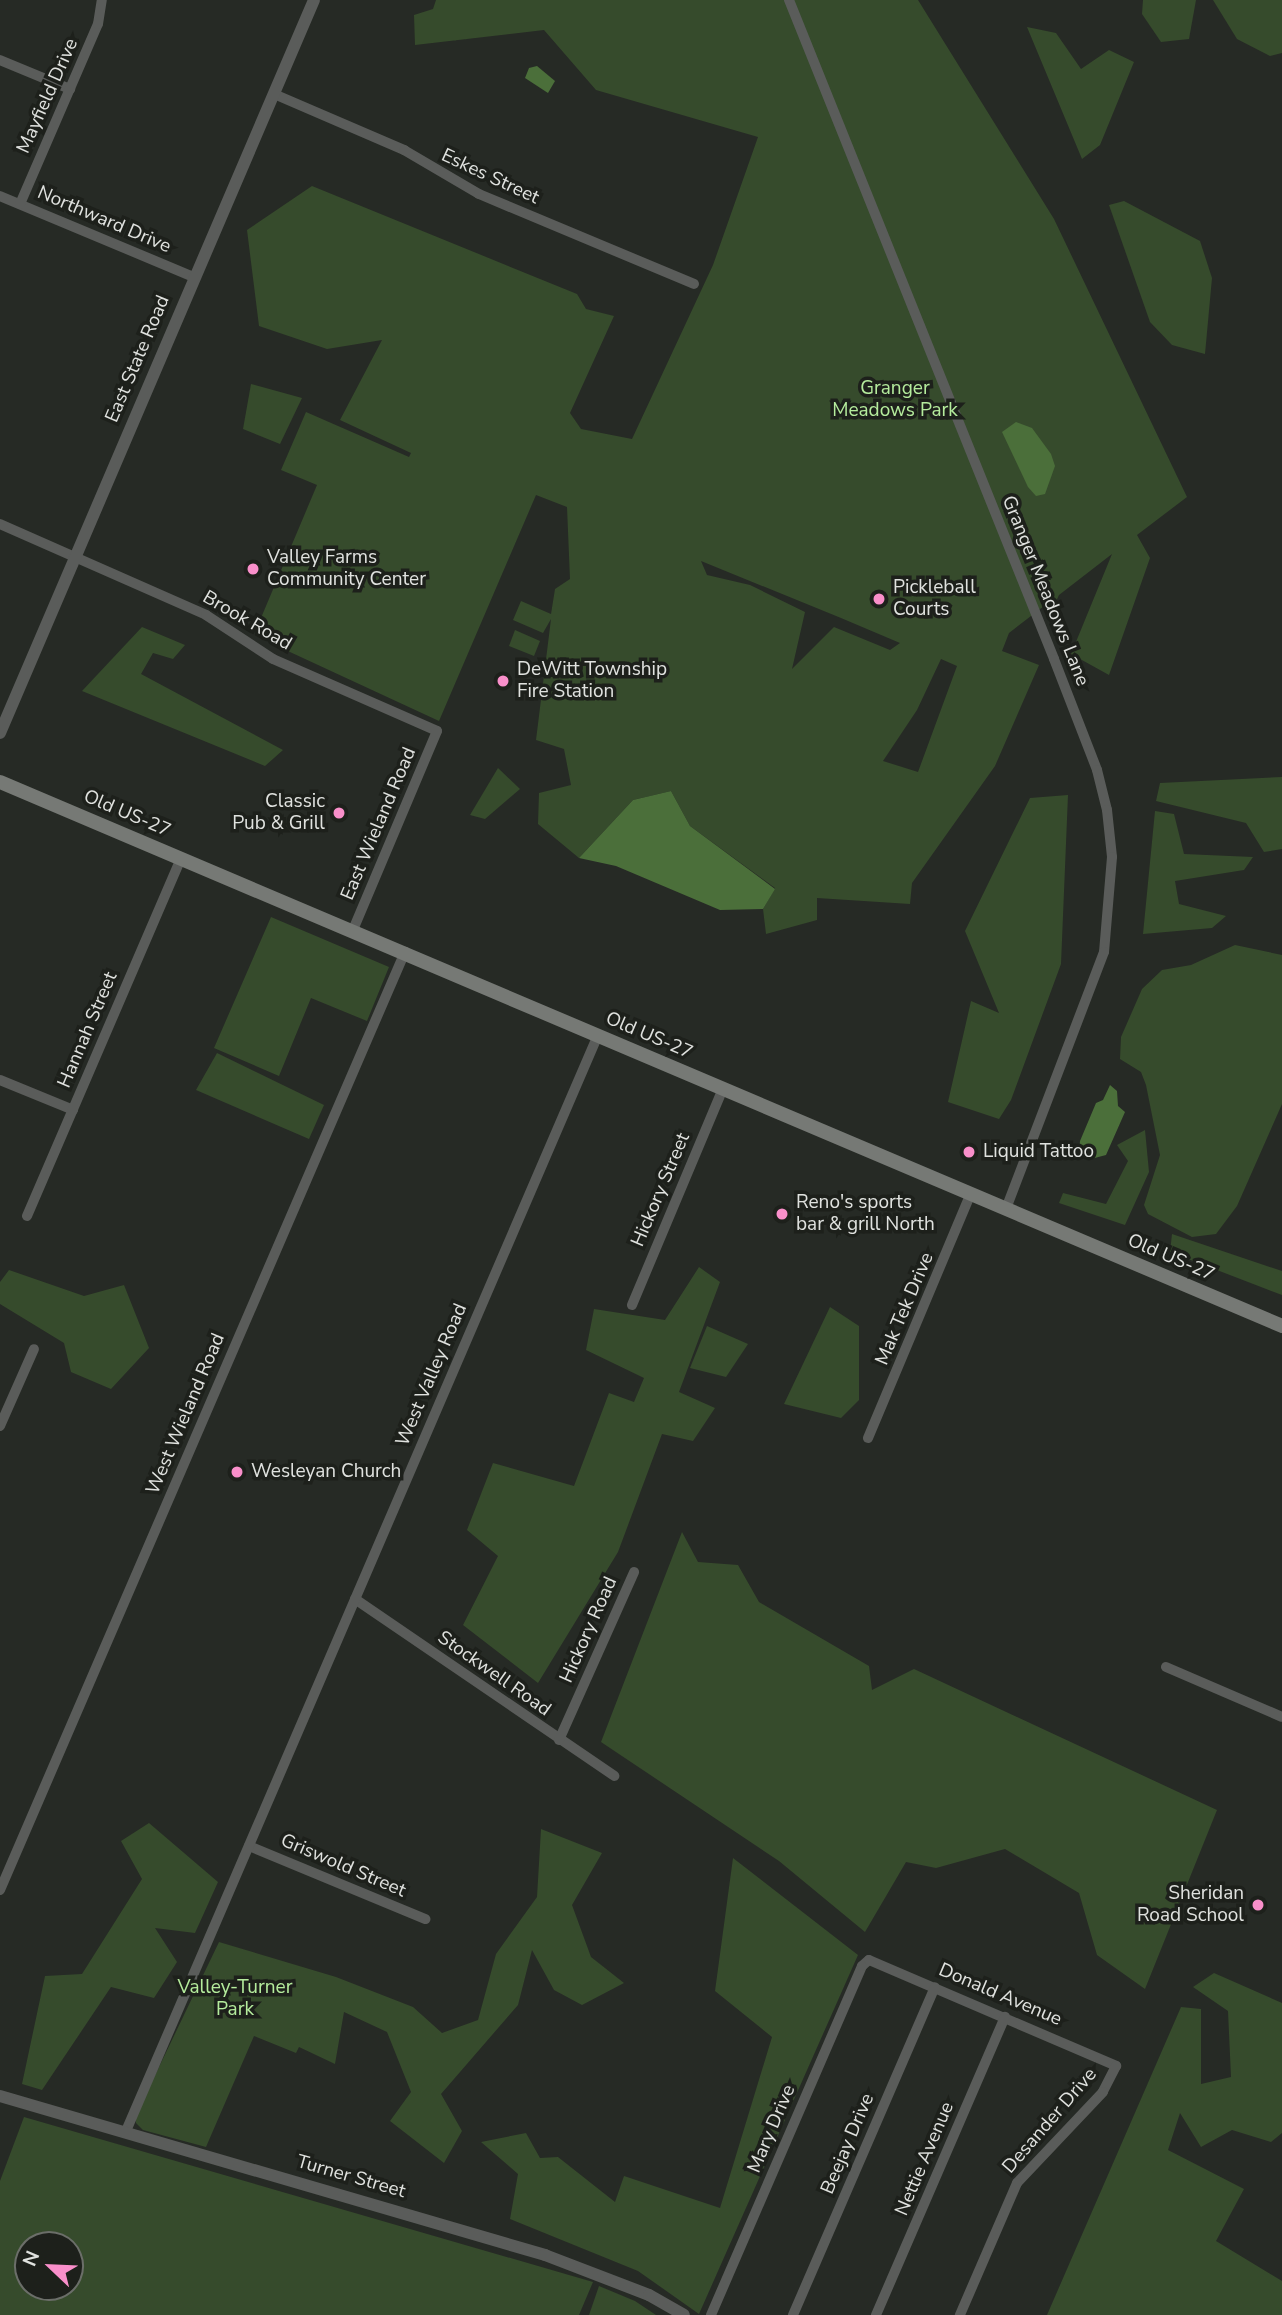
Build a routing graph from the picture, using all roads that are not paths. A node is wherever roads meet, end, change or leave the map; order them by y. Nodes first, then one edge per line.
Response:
1 (102, 0) edge
2 (314, 0) edge
3 (789, 0) edge
4 (0, 60) edge
5 (70, 89) junction
6 (274, 94) junction
7 (0, 196) edge
8 (20, 204) junction
9 (194, 277) junction
10 (694, 285) dead end
11 (0, 524) edge
12 (75, 557) junction
13 (437, 731) joint
14 (0, 733) edge
15 (0, 782) edge
16 (181, 858) junction
17 (353, 930) junction
18 (405, 952) junction
19 (598, 1035) junction
20 (0, 1080) edge
21 (723, 1089) junction
22 (73, 1110) junction
23 (971, 1193) junction
24 (1006, 1208) junction
25 (27, 1216) dead end
26 (632, 1306) dead end
27 (1282, 1326) edge
28 (34, 1349) dead end
29 (0, 1426) edge
30 (868, 1438) dead end
31 (635, 1572) dead end
32 (355, 1599) junction
33 (1166, 1667) dead end
34 (1282, 1717) edge
35 (559, 1740) junction
36 (614, 1776) dead end
37 (249, 1846) junction
38 (0, 1890) edge
39 (425, 1919) dead end
40 (869, 1960) joint
41 (935, 1987) junction
42 (1005, 2017) junction
43 (1115, 2066) joint
44 (0, 2096) edge
45 (126, 2131) junction
46 (684, 2315) edge
47 (711, 2315) edge
48 (793, 2315) edge
49 (876, 2315) edge
50 (960, 2315) edge

1 - 5 street, Mayfield Drive
2 - 6 street, East State Road
3 - 24 street, Granger Meadows Lane
4 - 5 street
5 - 8 street, Mayfield Drive
6 - 9 street, East State Road
6 - 10 street, Eskes Street
7 - 8 street, Northward Drive
8 - 9 street, Northward Drive
9 - 12 street, East State Road
11 - 12 street, Brook Road
12 - 13 street, Brook Road
12 - 14 street, East State Road
13 - 17 street, East Wieland Road
15 - 16 main road, Old US-27
16 - 17 main road, Old US-27
16 - 22 street, Hannah Street
17 - 18 main road, Old US-27
18 - 19 main road, Old US-27
18 - 38 street, West Wieland Road
19 - 21 main road, Old US-27
19 - 32 street, West Valley Road
20 - 22 street
21 - 23 main road, Old US-27
21 - 26 street, Hickory Street
22 - 25 street, Hannah Street
23 - 24 main road, Old US-27
23 - 30 street, Mak Tek Drive
24 - 27 main road, Old US-27
28 - 29 street
31 - 35 street, Hickory Road
32 - 35 street, Stockwell Road
32 - 37 street, West Valley Road
33 - 34 street
35 - 36 street, Stockwell Road
37 - 39 street, Griswold Street
37 - 45 street, West Valley Road
40 - 41 street, Donald Avenue
40 - 47 street, Mary Drive
41 - 42 street, Donald Avenue
41 - 48 street, Beejay Drive
42 - 43 street, Donald Avenue
42 - 49 street, Nettie Avenue
43 - 50 street, Desander Drive
44 - 45 street, Turner Street
45 - 46 street, Turner Street

